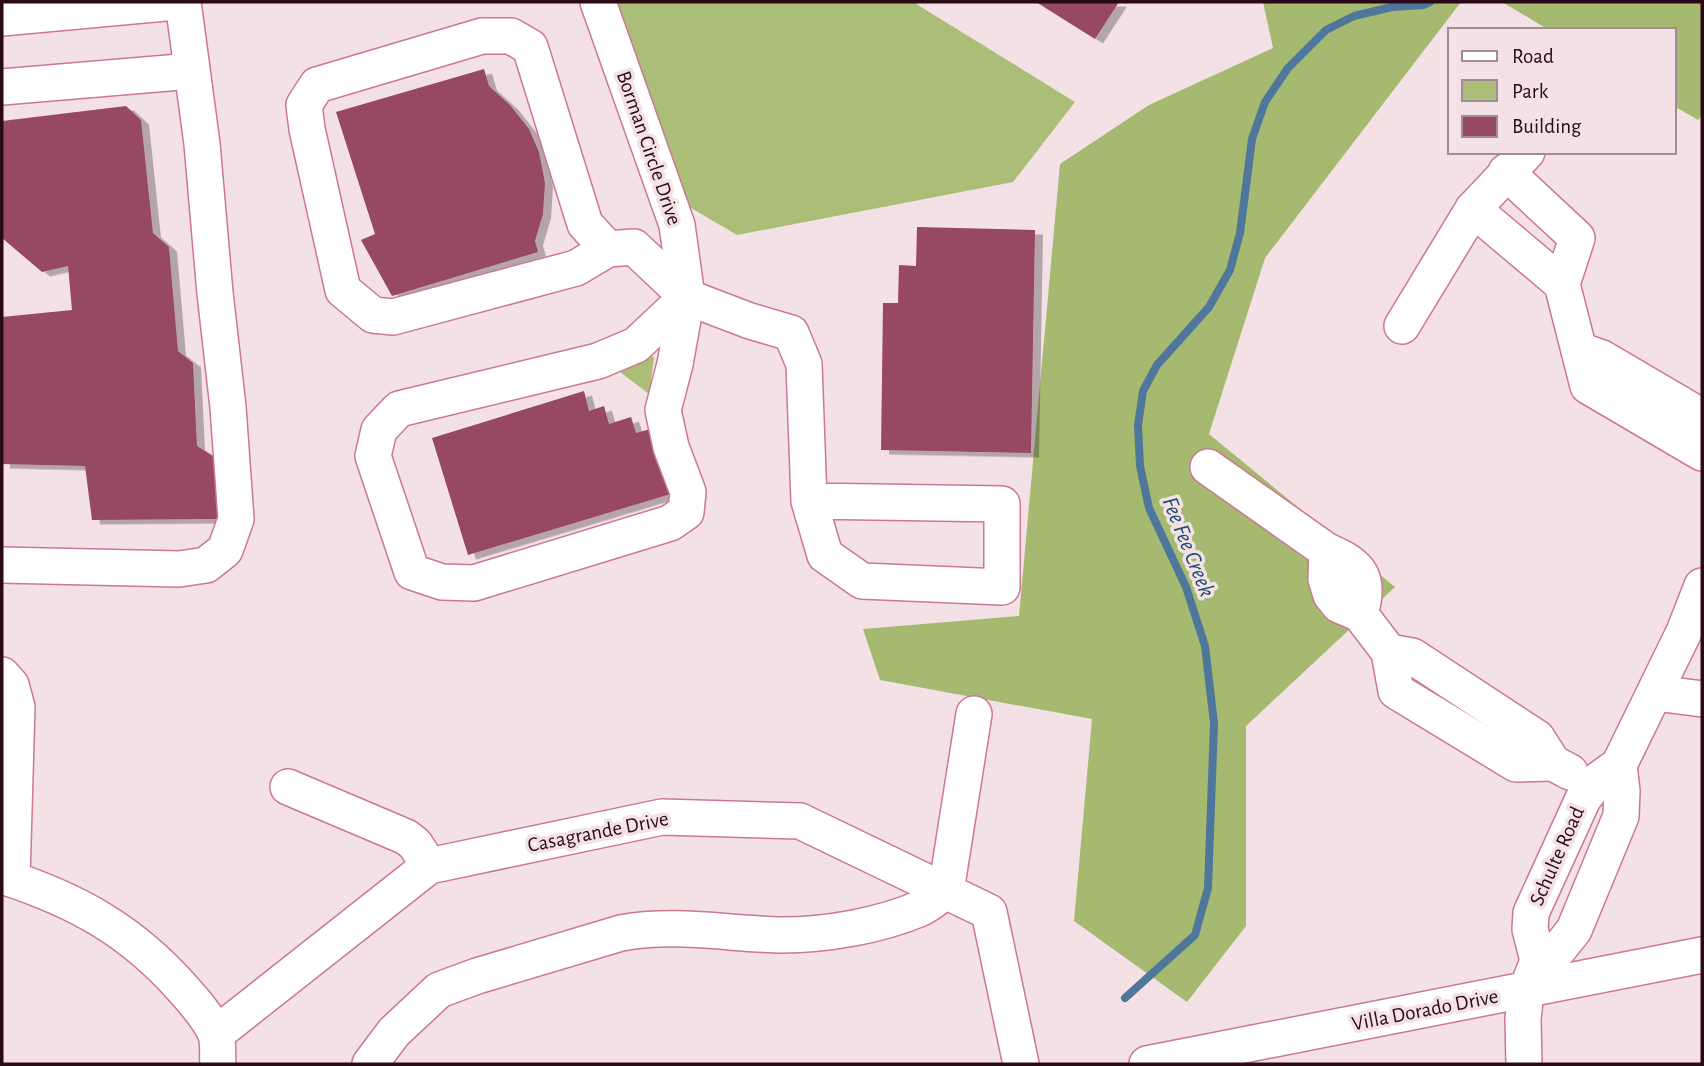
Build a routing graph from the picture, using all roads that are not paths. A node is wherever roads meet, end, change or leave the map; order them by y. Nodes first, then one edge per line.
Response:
1 (177, 2) edge
2 (183, 2) edge
3 (597, 2) edge
4 (2, 18) edge
5 (192, 71) junction
6 (2, 88) edge
7 (1517, 162) edge
8 (1473, 209) junction
9 (608, 249) junction
10 (1562, 284) junction
11 (687, 297) junction
12 (1402, 326) dead end
13 (1579, 349) junction
14 (1702, 417) edge
15 (1702, 453) edge
16 (1208, 467) dead end
17 (809, 501) junction
18 (2, 565) edge
19 (1702, 586) edge
20 (2, 676) edge
21 (1655, 693) junction
22 (1702, 699) edge
23 (974, 714) dead end
24 (1612, 783) junction
25 (288, 787) dead end
26 (429, 866) junction
27 (7, 878) edge
28 (946, 891) junction
29 (1702, 956) edge
30 (1532, 976) junction
31 (217, 1049) edge
32 (370, 1064) edge
33 (1021, 1064) edge
34 (1147, 1064) edge
35 (1524, 1064) edge

1 - 4 street
2 - 5 street
3 - 11 street, Borman Circle Drive
5 - 6 street
5 - 18 street
7 - 8 street
7 - 10 street
8 - 10 street
8 - 12 street
9 - 9 street
9 - 11 street
10 - 13 street
11 - 11 street, Borman Circle Drive
11 - 17 street
13 - 14 street
13 - 15 street
16 - 24 street
17 - 17 street
19 - 21 street, Schulte Road
20 - 27 street
21 - 22 street
21 - 24 street, Schulte Road
23 - 28 street
24 - 30 street, Schulte Road
24 - 30 street, Schulte Road
25 - 26 street
26 - 28 street, Casagrande Drive
26 - 31 street, Casagrande Drive
27 - 31 street
28 - 32 street
28 - 33 street, Casagrande Drive
29 - 30 street, Villa Dorado Drive
30 - 34 street, Villa Dorado Drive
30 - 35 street, Schulte Road

